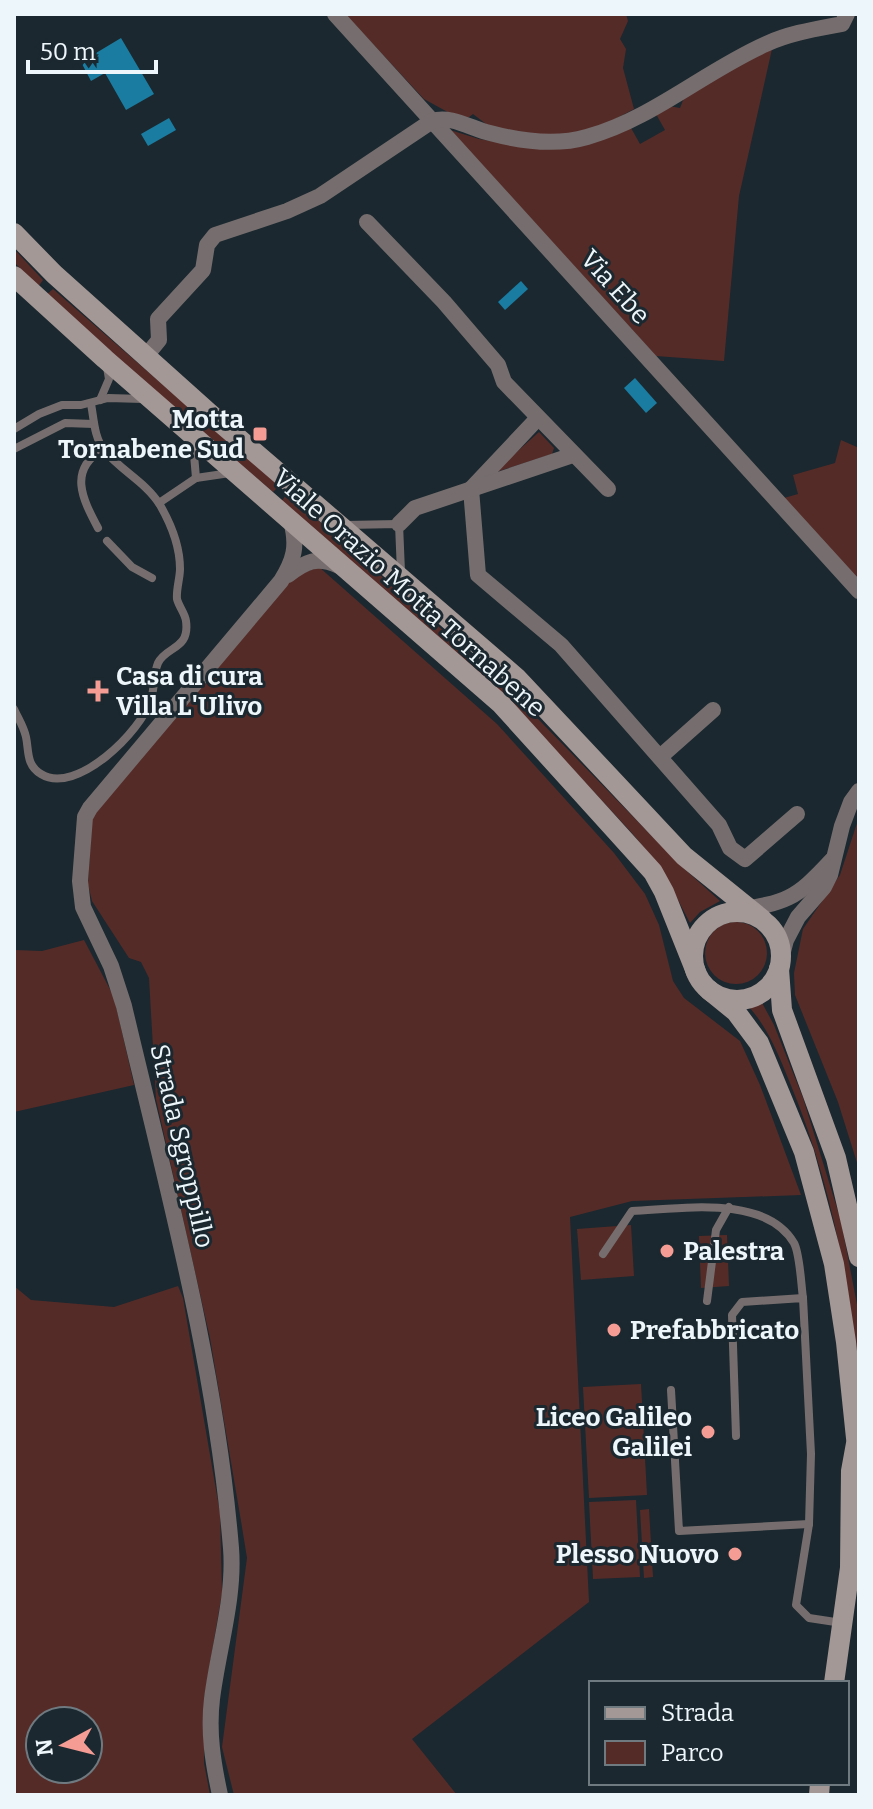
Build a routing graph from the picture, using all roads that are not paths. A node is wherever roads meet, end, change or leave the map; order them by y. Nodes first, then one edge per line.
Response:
1 (335, 14) edge
2 (845, 19) edge
3 (432, 121) junction
4 (367, 222) dead end
5 (14, 233) edge
6 (14, 276) edge
7 (146, 356) junction
8 (105, 359) junction
9 (152, 400) junction
10 (95, 402) junction
11 (537, 419) junction
12 (94, 424) junction
13 (14, 429) edge
14 (191, 434) junction
15 (14, 449) edge
16 (103, 449) junction
17 (573, 455) junction
18 (235, 473) junction
19 (196, 478) junction
20 (471, 489) junction
21 (608, 489) dead end
22 (159, 503) junction
23 (291, 521) junction
24 (399, 524) junction
25 (340, 525) junction
26 (98, 528) dead end
27 (107, 541) dead end
28 (347, 569) junction
29 (152, 578) dead end
30 (401, 578) junction
31 (281, 581) junction
32 (859, 591) edge
33 (14, 709) edge
34 (713, 710) dead end
35 (660, 757) junction
36 (859, 791) edge
37 (797, 814) dead end
38 (833, 859) junction
39 (749, 913) junction
40 (780, 964) junction
41 (696, 972) junction
42 (709, 990) junction
43 (846, 1194) junction
44 (729, 1207) junction
45 (859, 1218) edge
46 (603, 1254) dead end
47 (859, 1257) edge
48 (803, 1298) junction
49 (707, 1301) dead end
50 (671, 1390) dead end
51 (736, 1436) dead end
52 (857, 1442) edge
53 (809, 1524) junction
54 (859, 1537) edge
55 (850, 1568) junction
56 (842, 1623) junction
57 (834, 1681) edge
58 (220, 1795) edge

1 - 3 street, Via Ebe
2 - 3 street
3 - 7 street
3 - 32 street, Via Ebe
4 - 11 street
5 - 7 main road, Viale Orazio Motta Tornabene
6 - 8 main road, Viale Orazio Motta Tornabene
7 - 25 main road, Viale Orazio Motta Tornabene
8 - 9 main road, Viale Orazio Motta Tornabene
8 - 10 lane
9 - 10 lane
9 - 14 main road, Viale Orazio Motta Tornabene
10 - 12 lane
10 - 13 lane
11 - 17 street
11 - 20 street
12 - 15 lane
12 - 16 lane
14 - 18 main road, Viale Orazio Motta Tornabene
14 - 19 lane
16 - 22 lane
16 - 26 lane
17 - 20 street
17 - 21 street
18 - 19 lane
18 - 23 main road, Viale Orazio Motta Tornabene
19 - 22 lane
20 - 24 street
20 - 35 street
22 - 33 lane
23 - 28 main road, Viale Orazio Motta Tornabene
23 - 31 street
24 - 25 lane
24 - 30 lane
25 - 30 main road, Viale Orazio Motta Tornabene
27 - 29 lane
28 - 31 street
28 - 41 main road, Viale Orazio Motta Tornabene
30 - 39 main road, Viale Orazio Motta Tornabene
31 - 58 street, Strada Sgroppillo
34 - 35 street
35 - 37 street
36 - 38 street
38 - 39 street
38 - 40 street
39 - 40 main road
39 - 41 main road
40 - 42 main road
40 - 43 main road
41 - 42 main road
42 - 52 main road
43 - 45 lane
43 - 47 main road
44 - 46 lane
44 - 48 lane
44 - 49 lane
48 - 51 lane
48 - 53 lane
50 - 53 lane
52 - 55 main road
53 - 56 lane
54 - 55 main road
55 - 56 main road
56 - 57 main road

